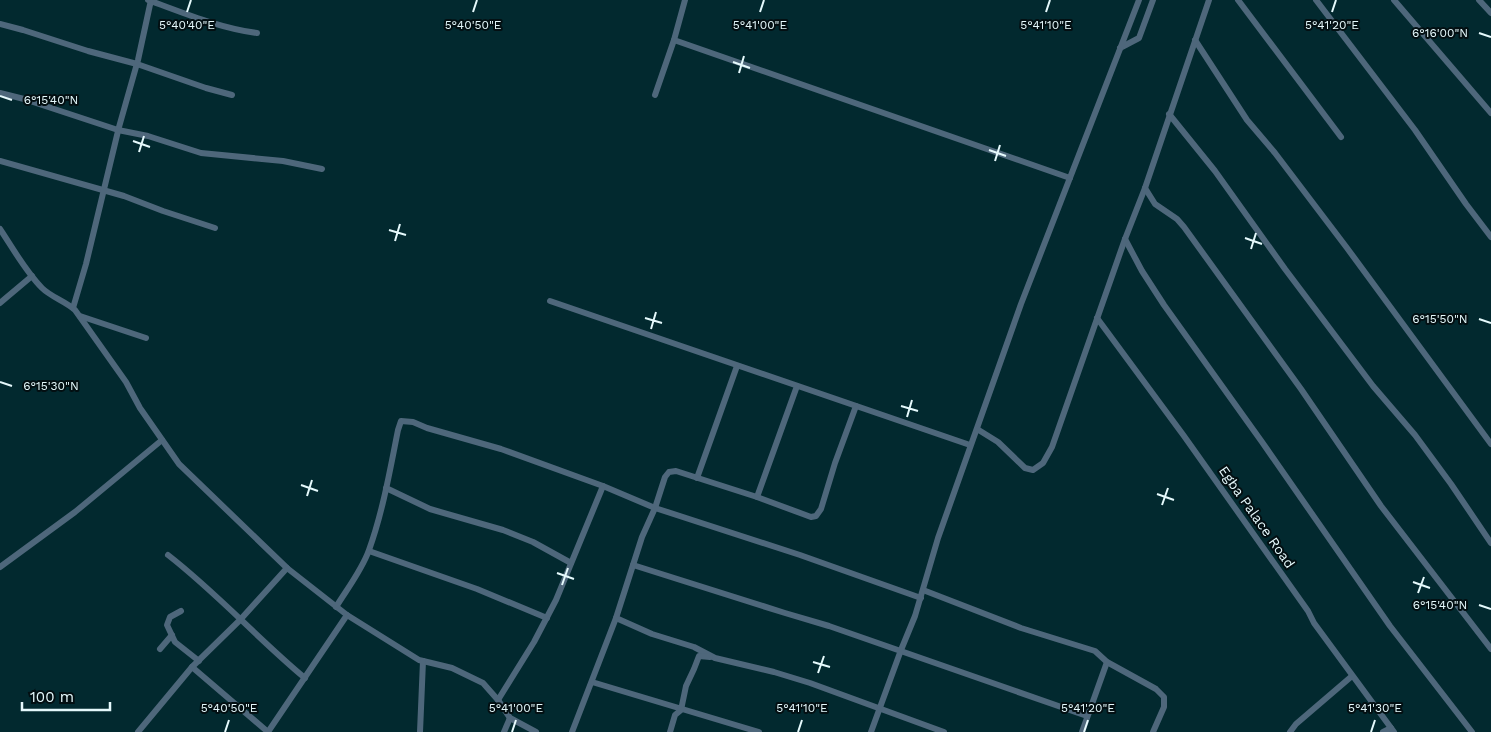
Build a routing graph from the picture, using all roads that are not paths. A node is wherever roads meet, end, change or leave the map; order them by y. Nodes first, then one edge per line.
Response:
1 (150, 0) edge
2 (685, 0) edge
3 (1138, 0) edge
4 (1154, 0) edge
5 (1209, 0) edge
6 (1238, 0) edge
7 (1316, 0) edge
8 (1394, 0) edge
9 (1479, 0) edge
10 (1491, 14) edge
11 (0, 24) edge
12 (257, 33) dead end
13 (674, 40) junction
14 (1195, 40) junction
15 (1120, 48) junction
16 (137, 64) junction
17 (0, 93) edge
18 (232, 95) dead end
19 (655, 95) dead end
20 (1491, 113) edge
21 (1169, 114) junction
22 (118, 130) junction
23 (1341, 137) dead end
24 (0, 161) edge
25 (322, 169) dead end
26 (1070, 178) junction
27 (1145, 188) junction
28 (104, 191) junction
29 (215, 228) dead end
30 (0, 229) edge
31 (1491, 237) edge
32 (1125, 239) junction
33 (32, 276) junction
34 (550, 301) dead end
35 (0, 303) edge
36 (73, 308) junction
37 (79, 315) junction
38 (1097, 318) junction
39 (146, 338) dead end
40 (737, 366) junction
41 (797, 386) junction
42 (856, 406) junction
43 (977, 429) junction
44 (162, 440) junction
45 (1491, 444) edge
46 (970, 445) junction
47 (697, 478) junction
48 (603, 486) junction
49 (386, 488) junction
50 (757, 497) junction
51 (655, 508) junction
52 (1491, 543) edge
53 (368, 551) junction
54 (168, 555) dead end
55 (571, 563) junction
56 (633, 564) junction
57 (0, 567) edge
58 (287, 568) junction
59 (923, 590) junction
60 (921, 598) junction
61 (336, 607) junction
62 (180, 611) dead end
63 (347, 615) junction
64 (547, 618) junction
65 (616, 618) junction
66 (240, 620) junction
67 (172, 635) junction
68 (160, 649) dead end
69 (1491, 649) edge
70 (901, 650) junction
71 (199, 661) junction
72 (423, 661) junction
73 (1107, 662) junction
74 (192, 667) junction
75 (1352, 676) junction
76 (305, 678) junction
77 (592, 682) junction
78 (797, 682) dead end
79 (498, 700) junction
80 (878, 709) junction
81 (681, 710) junction
82 (1087, 716) junction
83 (510, 718) junction
84 (1392, 730) edge
85 (138, 732) edge
86 (268, 732) edge
87 (420, 732) edge
88 (504, 732) edge
89 (536, 732) edge
90 (572, 732) edge
91 (670, 732) edge
92 (759, 732) edge
93 (871, 732) edge
94 (944, 732) edge
95 (1082, 732) edge
96 (1153, 732) edge
97 (1290, 732) edge
98 (1383, 732) edge
99 (1472, 732) edge

1 - 12 street
1 - 16 street
2 - 13 street
3 - 15 street
4 - 15 street
5 - 14 street
6 - 23 street
7 - 31 street
8 - 20 street
9 - 10 street
11 - 16 street
13 - 19 street
13 - 26 street
14 - 21 street
14 - 45 street
15 - 26 street
16 - 18 street
16 - 22 street
17 - 22 street
21 - 27 street
21 - 52 street
22 - 25 street
22 - 28 street
24 - 28 street
26 - 43 street
27 - 32 street
27 - 69 street
28 - 29 street
28 - 36 street
30 - 33 street
32 - 38 street
32 - 99 street
33 - 35 street
33 - 36 street
34 - 40 street
36 - 37 street
37 - 39 street
37 - 44 street
38 - 43 street
38 - 75 street, Egba Palace Road
40 - 41 street
40 - 47 street
41 - 42 street
41 - 50 street
42 - 46 street
42 - 50 street
43 - 46 street
44 - 57 street
44 - 58 street
46 - 59 street
47 - 50 street
47 - 51 street
48 - 49 street
48 - 51 street
48 - 55 street
49 - 53 street
49 - 55 street
51 - 56 street
51 - 60 street
53 - 61 street
53 - 64 street
54 - 66 street
55 - 64 street
56 - 65 street
56 - 70 street
58 - 61 street
58 - 66 street
59 - 60 street
59 - 73 street
60 - 70 street
61 - 63 street
62 - 67 street
63 - 72 street
63 - 76 street
64 - 79 street
65 - 77 street
65 - 80 street
66 - 71 street
66 - 76 street
67 - 68 street
67 - 71 street
70 - 80 street
70 - 82 street
71 - 74 street
72 - 79 street
72 - 87 street
73 - 82 street
73 - 96 street
74 - 85 street
74 - 86 street
75 - 84 street, Egba Palace Road
75 - 97 street
76 - 86 street
77 - 81 street
77 - 90 street
78 - 81 street
79 - 83 street
80 - 93 street
80 - 94 street
81 - 91 street
81 - 92 street
82 - 95 street
83 - 88 street
83 - 89 street
84 - 98 street

